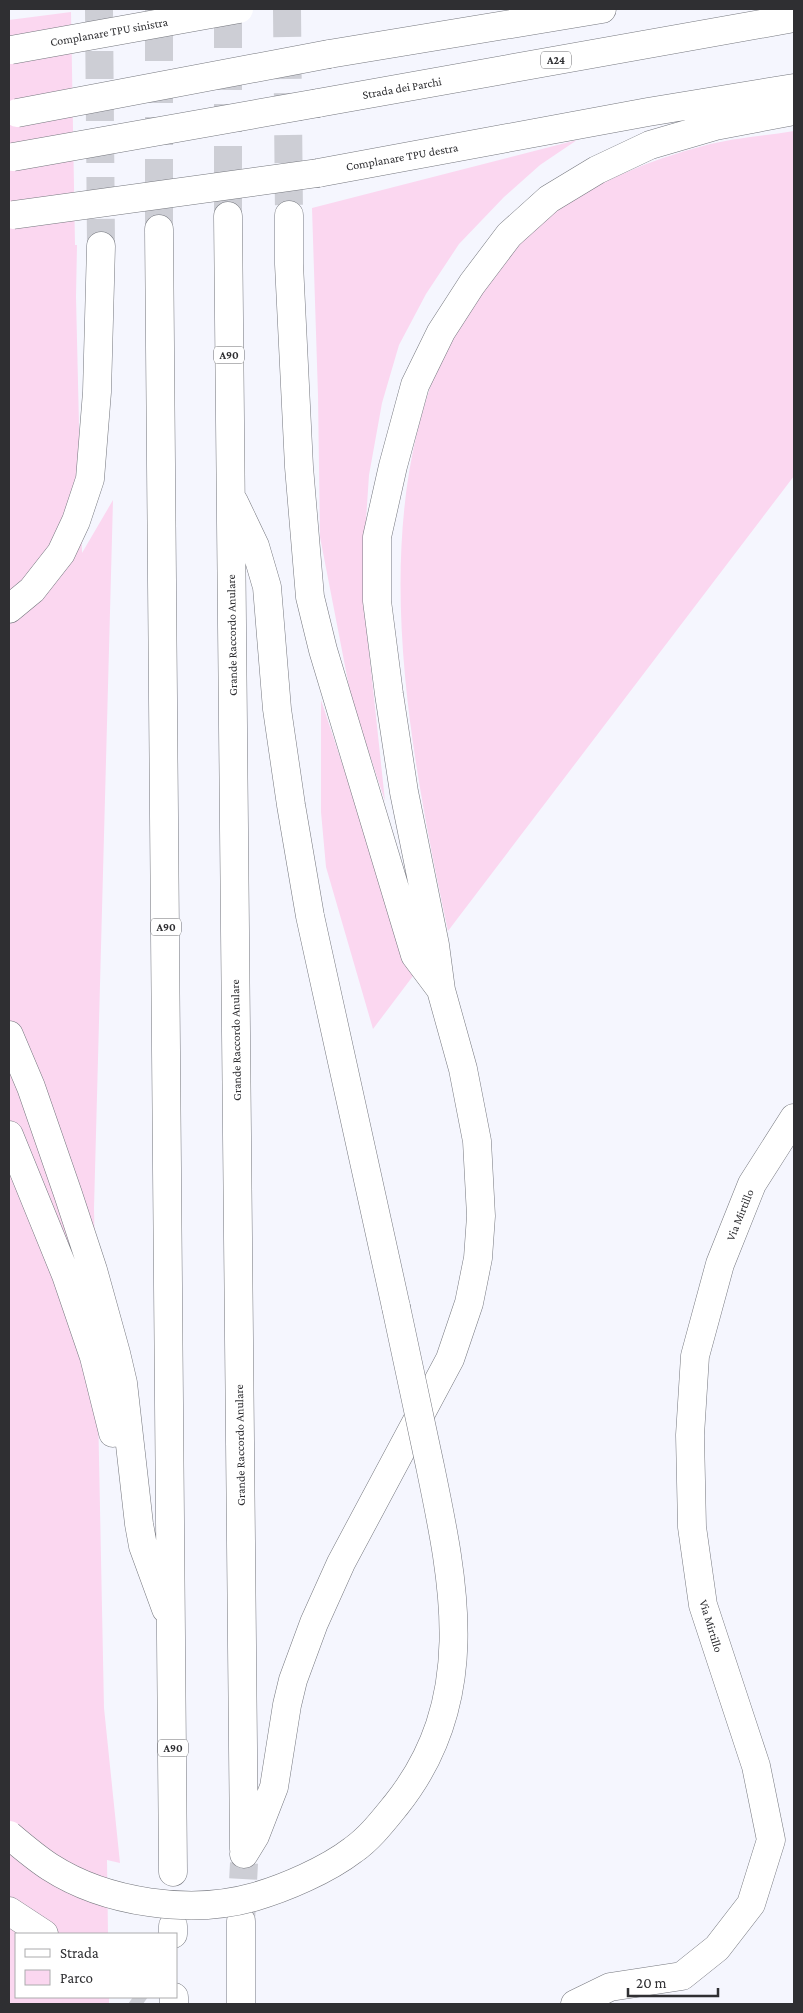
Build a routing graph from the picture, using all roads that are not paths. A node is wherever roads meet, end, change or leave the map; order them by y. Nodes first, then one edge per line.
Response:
1 (239, 9) edge
2 (602, 9) edge
3 (794, 18) edge
4 (10, 50) edge
5 (794, 88) edge
6 (794, 111) edge
7 (13, 114) edge
8 (11, 157) edge
9 (289, 215) tunnel mouth
10 (11, 216) edge
11 (228, 216) tunnel mouth
12 (159, 229) tunnel mouth
13 (100, 246) tunnel mouth
14 (230, 494) junction
15 (9, 609) edge
16 (441, 990) junction
17 (9, 1035) edge
18 (794, 1118) edge
19 (9, 1136) edge
20 (137, 1502) junction
21 (173, 1625) junction
22 (9, 1835) edge
23 (174, 1872) dead end
24 (9, 1911) edge
25 (241, 1921) tunnel mouth
26 (42, 1933) edge
27 (241, 2004) edge
28 (575, 2004) edge

1 - 4 main road, Complanare TPU sinistra, bridge
2 - 7 main road, bridge
3 - 8 main road, Strada dei Parchi / A24, bridge
5 - 10 main road, Complanare TPU destra, bridge
6 - 16 main road
9 - 16 main road
11 - 14 main road, Grande Raccordo Anulare / A90
12 - 21 main road, A90
13 - 15 main road
14 - 16 main road, Grande Raccordo Anulare / A90
14 - 22 main road, bridge
17 - 20 main road
18 - 28 main road, Via Mirtillo
19 - 20 main road
20 - 21 main road
21 - 23 main road, A90
24 - 26 main road
25 - 27 main road

